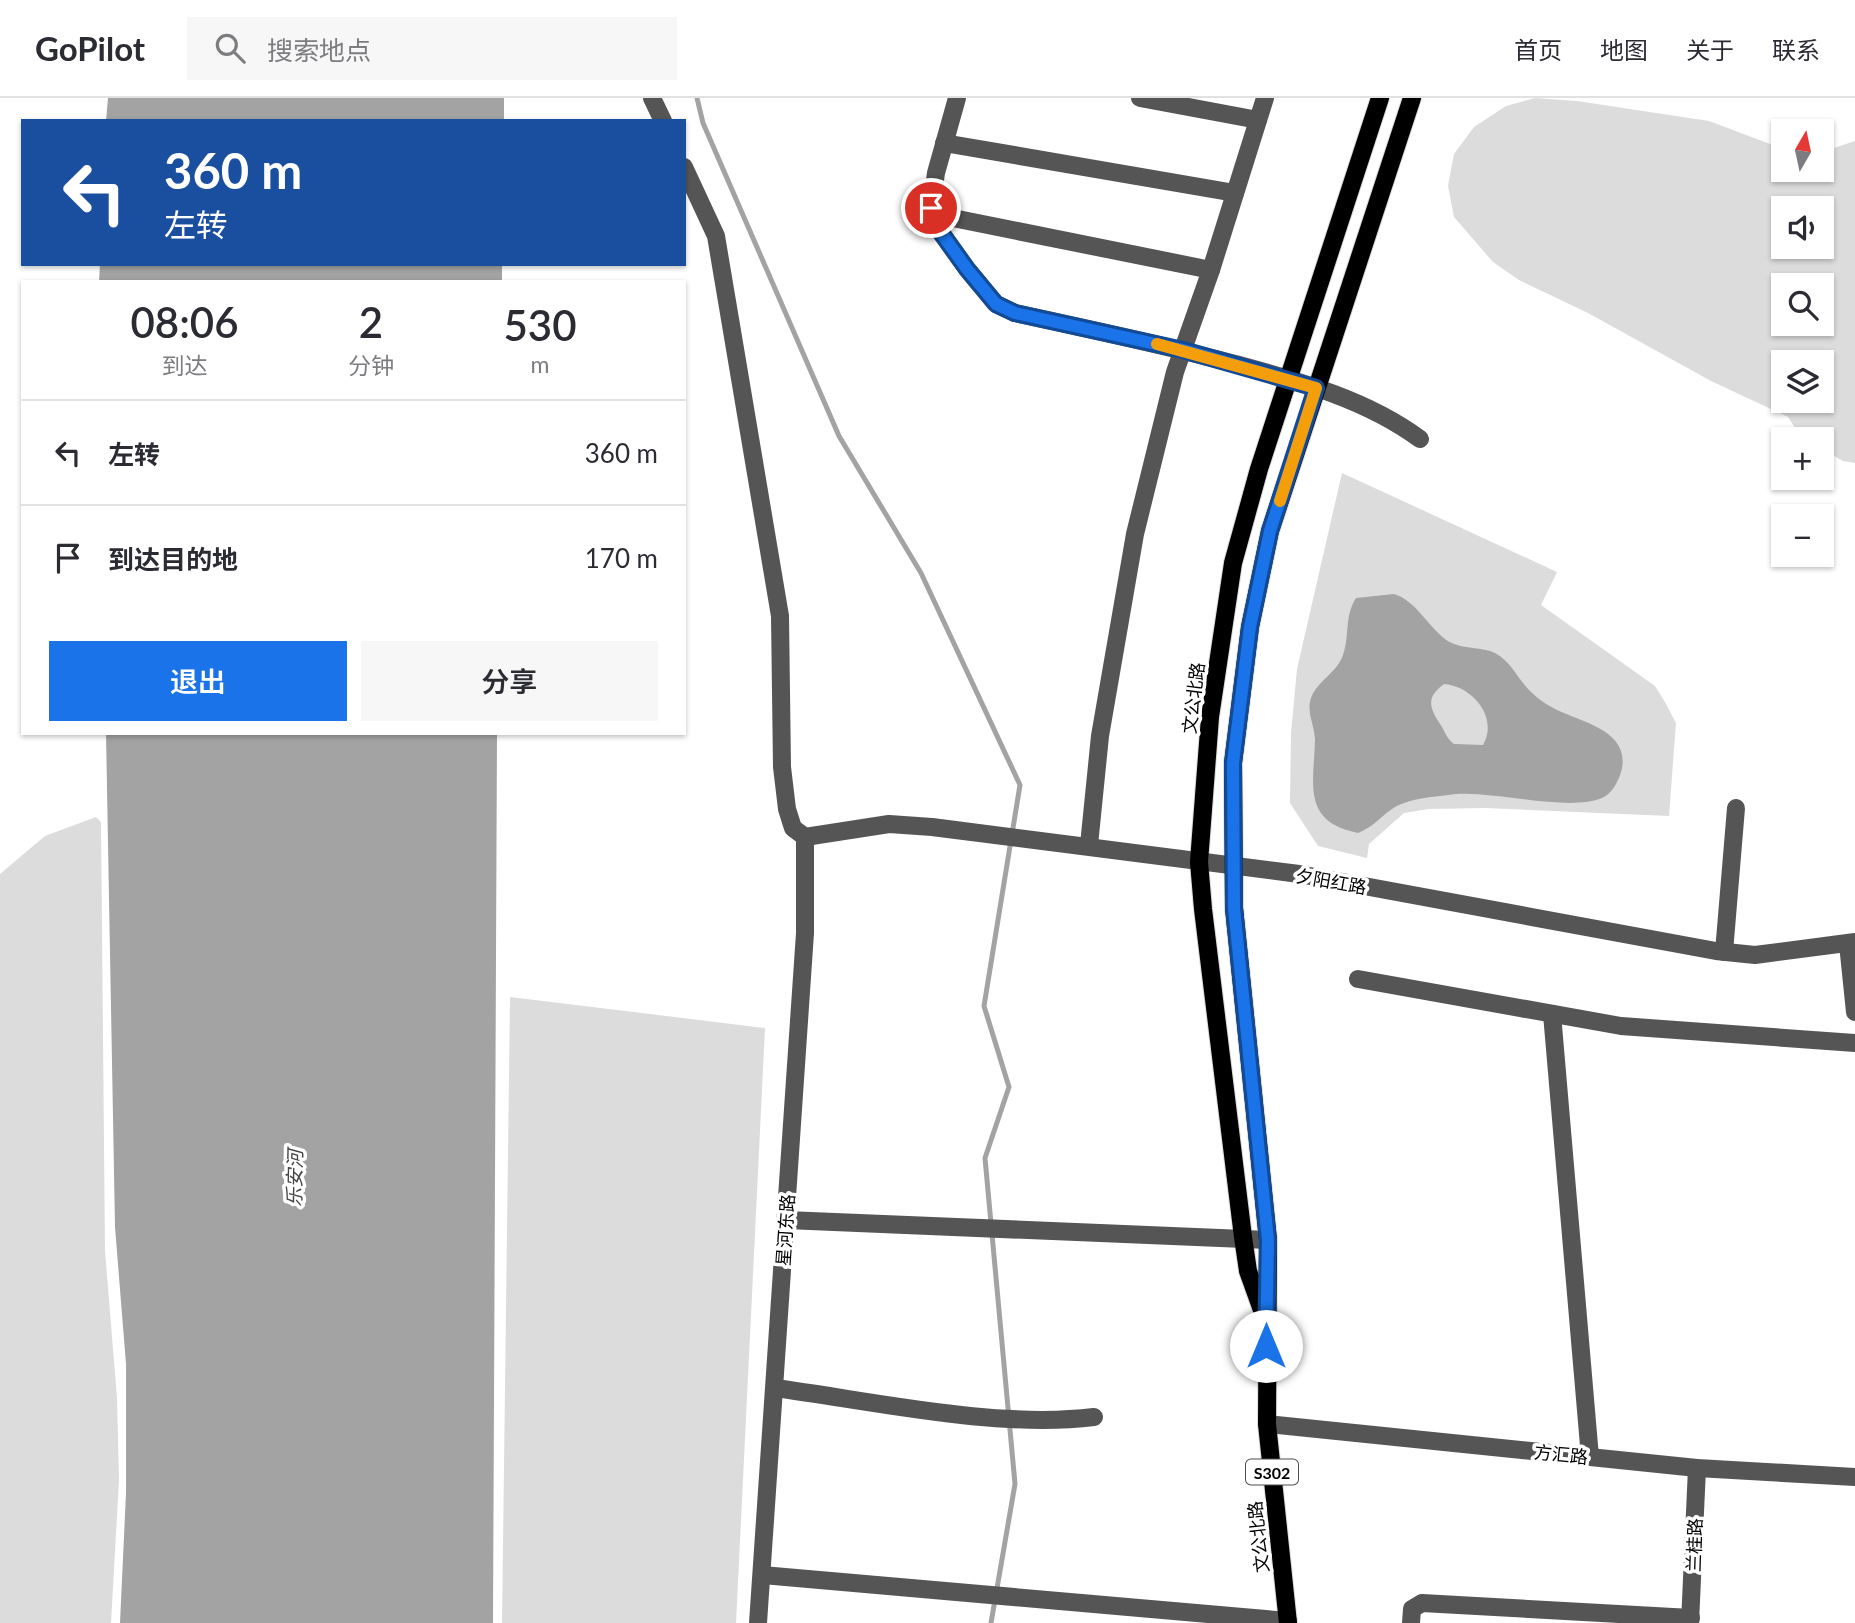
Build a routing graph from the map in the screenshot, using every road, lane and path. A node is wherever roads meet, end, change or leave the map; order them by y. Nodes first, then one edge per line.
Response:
1 (652, 98) edge
2 (957, 98) edge
3 (1140, 98) edge
4 (1265, 98) edge
5 (1380, 98) edge
6 (1412, 98) edge
7 (662, 119) edge
8 (1258, 120) junction
9 (944, 143) junction
10 (686, 171) edge
11 (1235, 193) junction
12 (933, 214) junction
13 (1211, 270) junction
14 (1183, 350) junction
15 (1288, 378) junction
16 (1316, 388) junction
17 (1420, 439) dead end
18 (1736, 808) dead end
19 (805, 837) junction
20 (1090, 845) junction
21 (1199, 863) junction
22 (1232, 868) junction
23 (1852, 943) edge
24 (1724, 951) junction
25 (1358, 979) dead end
26 (1855, 1012) edge
27 (1552, 1014) junction
28 (1855, 1043) edge
29 (786, 1220) junction
30 (1243, 1237) junction
31 (1268, 1240) junction
32 (1266, 1321) junction
33 (775, 1388) junction
34 (1094, 1417) dead end
35 (1267, 1424) junction
36 (1590, 1457) junction
37 (1697, 1468) junction
38 (1855, 1477) edge
39 (762, 1575) junction
40 (1691, 1621) edge
41 (1288, 1622) edge
42 (758, 1623) edge
43 (1411, 1623) edge

1 - 7 street
2 - 9 street
3 - 8 street
4 - 8 street
5 - 15 main road, 文公北路 / S302
6 - 16 main road, 文公北路 / S302
8 - 11 street
9 - 11 street
9 - 12 street
10 - 19 street
11 - 13 street
12 - 13 street
12 - 14 street
13 - 14 street
14 - 15 street
14 - 20 street
15 - 16 street
15 - 21 main road, 文公北路 / S302
16 - 17 street
16 - 22 main road, 文公北路 / S302
18 - 24 street
19 - 20 street, 夕阳红路
19 - 29 street, 星河东路
20 - 21 street, 夕阳红路
21 - 22 street, 夕阳红路
21 - 30 main road, 文公北路 / S302
22 - 24 street, 夕阳红路
22 - 31 main road, 文公北路 / S302
23 - 24 street, 夕阳红路
23 - 26 street
25 - 27 street
27 - 28 street
27 - 36 street
29 - 30 street
29 - 33 street, 星河东路
30 - 31 street
30 - 32 main road, 文公北路 / S302
31 - 32 main road, 文公北路 / S302
32 - 35 main road, 文公北路 / S302
33 - 34 street
33 - 39 street, 星河东路
35 - 36 street, 方汇路
35 - 41 main road, 文公北路 / S302
36 - 37 street, 方汇路
37 - 38 street, 方汇路
37 - 40 street, 兰桂路
39 - 41 street
39 - 42 street, 星河东路
40 - 43 street

